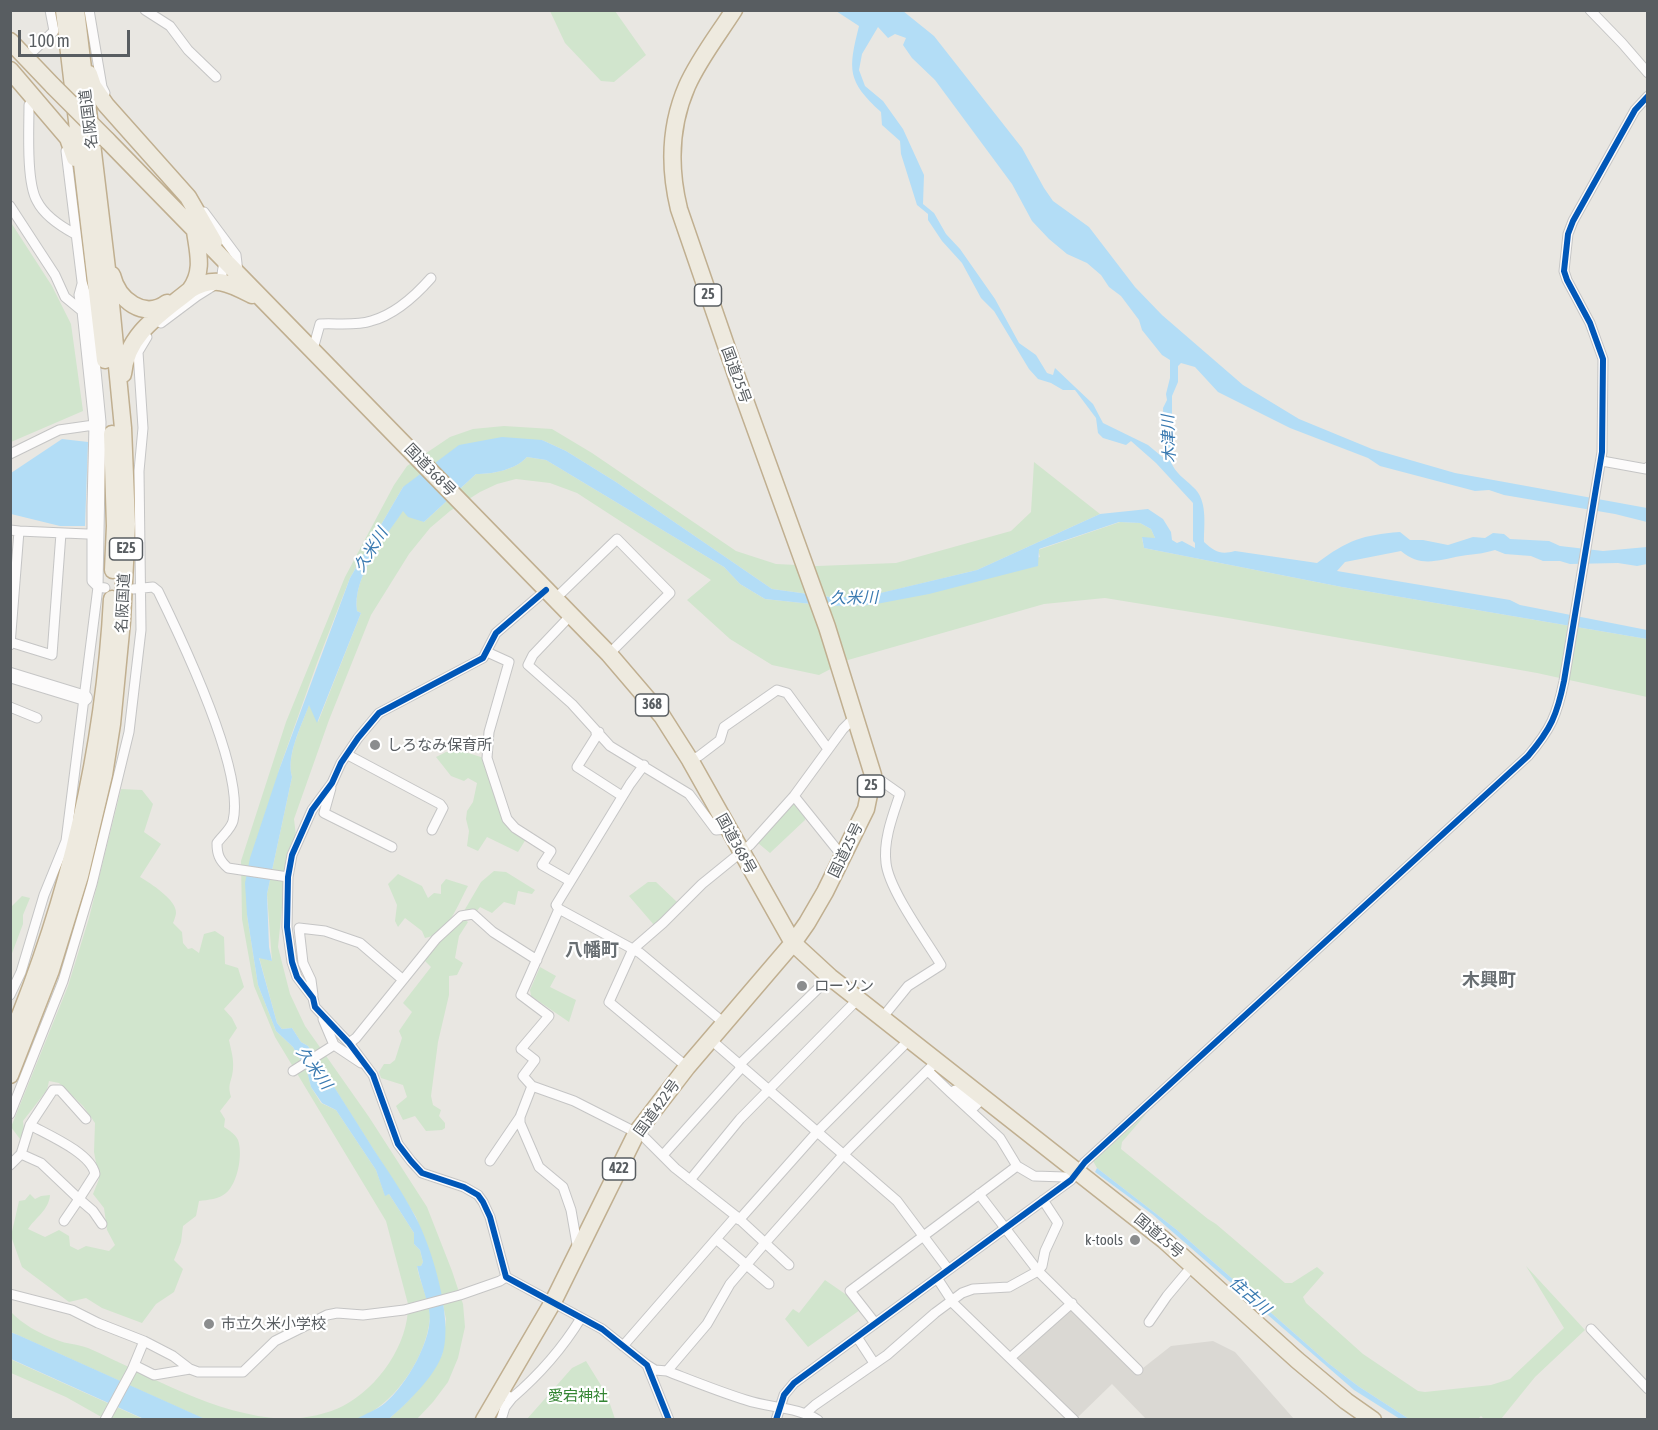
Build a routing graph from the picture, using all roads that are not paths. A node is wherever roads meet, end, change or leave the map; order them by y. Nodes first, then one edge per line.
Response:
1 (50, 10) edge
2 (64, 10) edge
3 (77, 10) edge
4 (89, 10) edge
5 (145, 10) edge
6 (1590, 10) edge
7 (730, 17) edge
8 (17, 55) edge
9 (1647, 73) edge
10 (216, 77) dead end
11 (1647, 96) edge
12 (35, 99) junction
13 (60, 127) junction
14 (95, 171) junction
15 (163, 197) junction
16 (10, 206) edge
17 (195, 231) junction
18 (75, 234) junction
19 (224, 261) junction
20 (237, 274) junction
21 (431, 278) dead end
22 (221, 281) junction
23 (82, 282) junction
24 (190, 290) junction
25 (98, 295) junction
26 (268, 304) junction
27 (82, 310) junction
28 (313, 349) junction
29 (94, 425) junction
30 (10, 454) edge
31 (1601, 463) junction
32 (1647, 467) edge
33 (15, 531) edge
34 (61, 533) junction
35 (87, 534) dead end
36 (125, 574) junction
37 (13, 575) edge
38 (101, 588) junction
39 (137, 589) junction
40 (551, 594) junction
41 (571, 615) junction
42 (11, 643) edge
43 (487, 652) junction
44 (609, 654) junction
45 (10, 675) edge
46 (85, 698) junction
47 (10, 707) edge
48 (855, 717) junction
49 (37, 718) dead end
50 (596, 732) junction
51 (828, 750) junction
52 (348, 756) junction
53 (690, 760) junction
54 (644, 765) junction
55 (873, 775) junction
56 (332, 783) junction
57 (622, 796) junction
58 (794, 796) junction
59 (727, 829) junction
60 (432, 830) dead end
61 (392, 847) dead end
62 (741, 853) junction
63 (843, 857) junction
64 (288, 877) junction
65 (570, 881) junction
66 (560, 909) junction
67 (793, 943) junction
68 (633, 949) junction
69 (537, 960) junction
70 (40, 965) junction
71 (830, 977) junction
72 (402, 979) junction
73 (10, 995) edge
74 (313, 998) junction
75 (858, 999) junction
76 (321, 1013) junction
77 (882, 1018) junction
78 (724, 1023) junction
79 (10, 1029) edge
80 (710, 1039) junction
81 (10, 1040) edge
82 (910, 1040) junction
83 (349, 1043) junction
84 (334, 1044) junction
85 (366, 1066) junction
86 (740, 1066) junction
87 (933, 1066) junction
88 (687, 1067) junction
89 (294, 1071) dead end
90 (12, 1073) edge
91 (532, 1086) junction
92 (769, 1089) junction
93 (951, 1093) junction
94 (984, 1097) junction
95 (10, 1114) edge
96 (520, 1117) junction
97 (86, 1119) dead end
98 (30, 1125) junction
99 (818, 1131) junction
100 (638, 1132) junction
101 (21, 1154) junction
102 (843, 1154) junction
103 (663, 1155) junction
104 (490, 1161) dead end
105 (10, 1165) edge
106 (1017, 1166) junction
107 (1075, 1175) junction
108 (690, 1180) junction
109 (979, 1194) junction
110 (79, 1199) junction
111 (1043, 1200) junction
112 (737, 1218) junction
113 (64, 1221) dead end
114 (102, 1224) dead end
115 (1005, 1227) junction
116 (923, 1236) junction
117 (716, 1239) junction
118 (765, 1243) junction
119 (578, 1251) junction
120 (747, 1265) junction
121 (789, 1265) dead end
122 (1193, 1265) junction
123 (948, 1269) junction
124 (1038, 1271) junction
125 (506, 1277) junction
126 (937, 1278) junction
127 (769, 1284) dead end
128 (10, 1294) edge
129 (951, 1300) junction
130 (553, 1302) junction
131 (1072, 1303) junction
132 (581, 1318) junction
133 (1149, 1322) dead end
134 (875, 1323) junction
135 (1591, 1329) dead end
136 (857, 1337) junction
137 (144, 1341) junction
138 (623, 1346) junction
139 (1010, 1358) junction
140 (874, 1363) junction
141 (647, 1365) junction
142 (133, 1368) junction
143 (189, 1369) junction
144 (1138, 1370) dead end
145 (667, 1371) junction
146 (1647, 1389) edge
147 (506, 1395) junction
148 (779, 1409) junction
149 (806, 1413) junction
150 (106, 1417) edge
151 (484, 1419) edge
152 (501, 1419) edge
153 (669, 1419) edge
154 (776, 1419) edge
155 (818, 1419) edge
156 (1074, 1419) edge
157 (1373, 1419) edge

1 - 8 street
2 - 25 highway, 名阪国道 / E25
3 - 14 highway, 名阪国道 / E25
3 - 19 highway
4 - 20 street
5 - 10 street
6 - 9 street
7 - 48 highway, 国道25号 / 25
8 - 12 highway
8 - 15 highway, 国道368号 / 368, bridge
11 - 31 street
12 - 13 highway
12 - 18 street
13 - 18 street
13 - 25 highway
14 - 15 highway
14 - 36 highway, 名阪国道 / E25
15 - 17 highway, 国道368号 / 368
16 - 27 street
17 - 19 highway, 国道368号 / 368
17 - 24 highway
18 - 23 street
19 - 20 highway, 国道368号 / 368
19 - 22 street
20 - 26 highway, 国道368号 / 368
21 - 28 street
22 - 24 highway
22 - 26 highway
22 - 39 street
23 - 27 street
23 - 38 street
24 - 36 highway
25 - 70 highway, 名阪国道 / E25
26 - 28 highway, 国道368号 / 368
27 - 29 street
28 - 40 highway, 国道368号 / 368
29 - 30 street
29 - 38 street
31 - 32 street
31 - 107 street
33 - 34 street
33 - 37 street
34 - 35 street
34 - 42 street
36 - 90 highway, 名阪国道 / E25
37 - 42 street
38 - 46 street
39 - 64 street
39 - 95 street
40 - 41 highway, 国道368号 / 368
40 - 43 street
40 - 44 street
41 - 44 highway, 国道368号 / 368
41 - 50 street
43 - 52 street
43 - 65 street
44 - 53 highway, 国道368号 / 368
45 - 46 street
46 - 73 street
47 - 49 street
48 - 51 street
48 - 55 highway, 国道25号 / 25
50 - 54 street
50 - 57 street
51 - 53 street
51 - 58 street
52 - 56 street
52 - 60 street
53 - 59 highway, 国道368号 / 368
54 - 57 street
54 - 59 street
55 - 63 highway, 国道25号 / 25
55 - 77 street
56 - 61 street
56 - 64 street
57 - 65 street
58 - 62 street
58 - 63 street
59 - 62 highway, 国道368号 / 368
62 - 67 highway, 国道368号 / 368
62 - 68 street
63 - 67 highway, 国道25号 / 25
64 - 74 street
65 - 66 street
66 - 68 street
66 - 69 street
67 - 71 highway, 国道25号
67 - 78 highway, 国道422号 / 422
68 - 78 street
68 - 88 street
69 - 72 street
69 - 91 street
70 - 79 highway
70 - 81 highway, 名阪国道 / E25
71 - 75 highway, 国道25号
71 - 86 street
72 - 74 street
72 - 83 street
74 - 76 street
75 - 77 highway, 国道25号
75 - 92 street
76 - 83 street
76 - 84 street
77 - 82 highway, 国道25号
78 - 80 highway, 国道422号 / 422
80 - 86 street
80 - 88 highway, 国道422号 / 422
82 - 87 highway, 国道25号
82 - 99 street
83 - 85 street
84 - 85 street
84 - 89 street
85 - 125 street
86 - 92 street
86 - 103 street
87 - 93 street
87 - 94 highway, 国道25号
87 - 102 street
88 - 100 highway, 国道422号 / 422
91 - 96 street
91 - 100 street
92 - 99 street
92 - 108 street
93 - 94 street
93 - 106 street
94 - 107 highway, 国道25号
96 - 104 street
96 - 119 street
97 - 98 street
98 - 101 street
98 - 110 street
99 - 102 street
99 - 112 street
100 - 103 street
100 - 119 highway, 国道422号 / 422
101 - 105 street
101 - 110 street
102 - 116 street
102 - 118 street
103 - 108 street
106 - 107 street
106 - 109 street
107 - 111 street
107 - 122 highway, 国道25号
108 - 112 street
109 - 115 street
109 - 116 street
110 - 113 street
110 - 114 street
111 - 115 street
111 - 124 street
112 - 117 street
112 - 118 street
115 - 123 street
115 - 124 street
116 - 123 street
116 - 134 street
117 - 120 street
117 - 138 street
118 - 120 street
118 - 121 street
119 - 130 highway, 国道422号 / 422
120 - 127 street
120 - 145 street
122 - 133 street
122 - 157 highway, 国道25号
123 - 126 street
124 - 129 street
124 - 131 street
125 - 130 street
125 - 143 street
126 - 129 street
126 - 134 street
128 - 137 street
129 - 139 street
129 - 140 street
130 - 132 street
130 - 147 highway, 国道422号 / 422
131 - 139 street
131 - 144 street
132 - 138 street
132 - 147 street
134 - 136 street
135 - 146 street
136 - 140 street
136 - 148 street
137 - 142 street
137 - 143 street
138 - 141 street
139 - 156 street
140 - 149 street
141 - 145 street
141 - 153 street
142 - 143 street
142 - 150 street
145 - 148 street
147 - 151 highway, 国道422号 / 422
147 - 152 street
148 - 149 street
148 - 154 street
149 - 155 street

